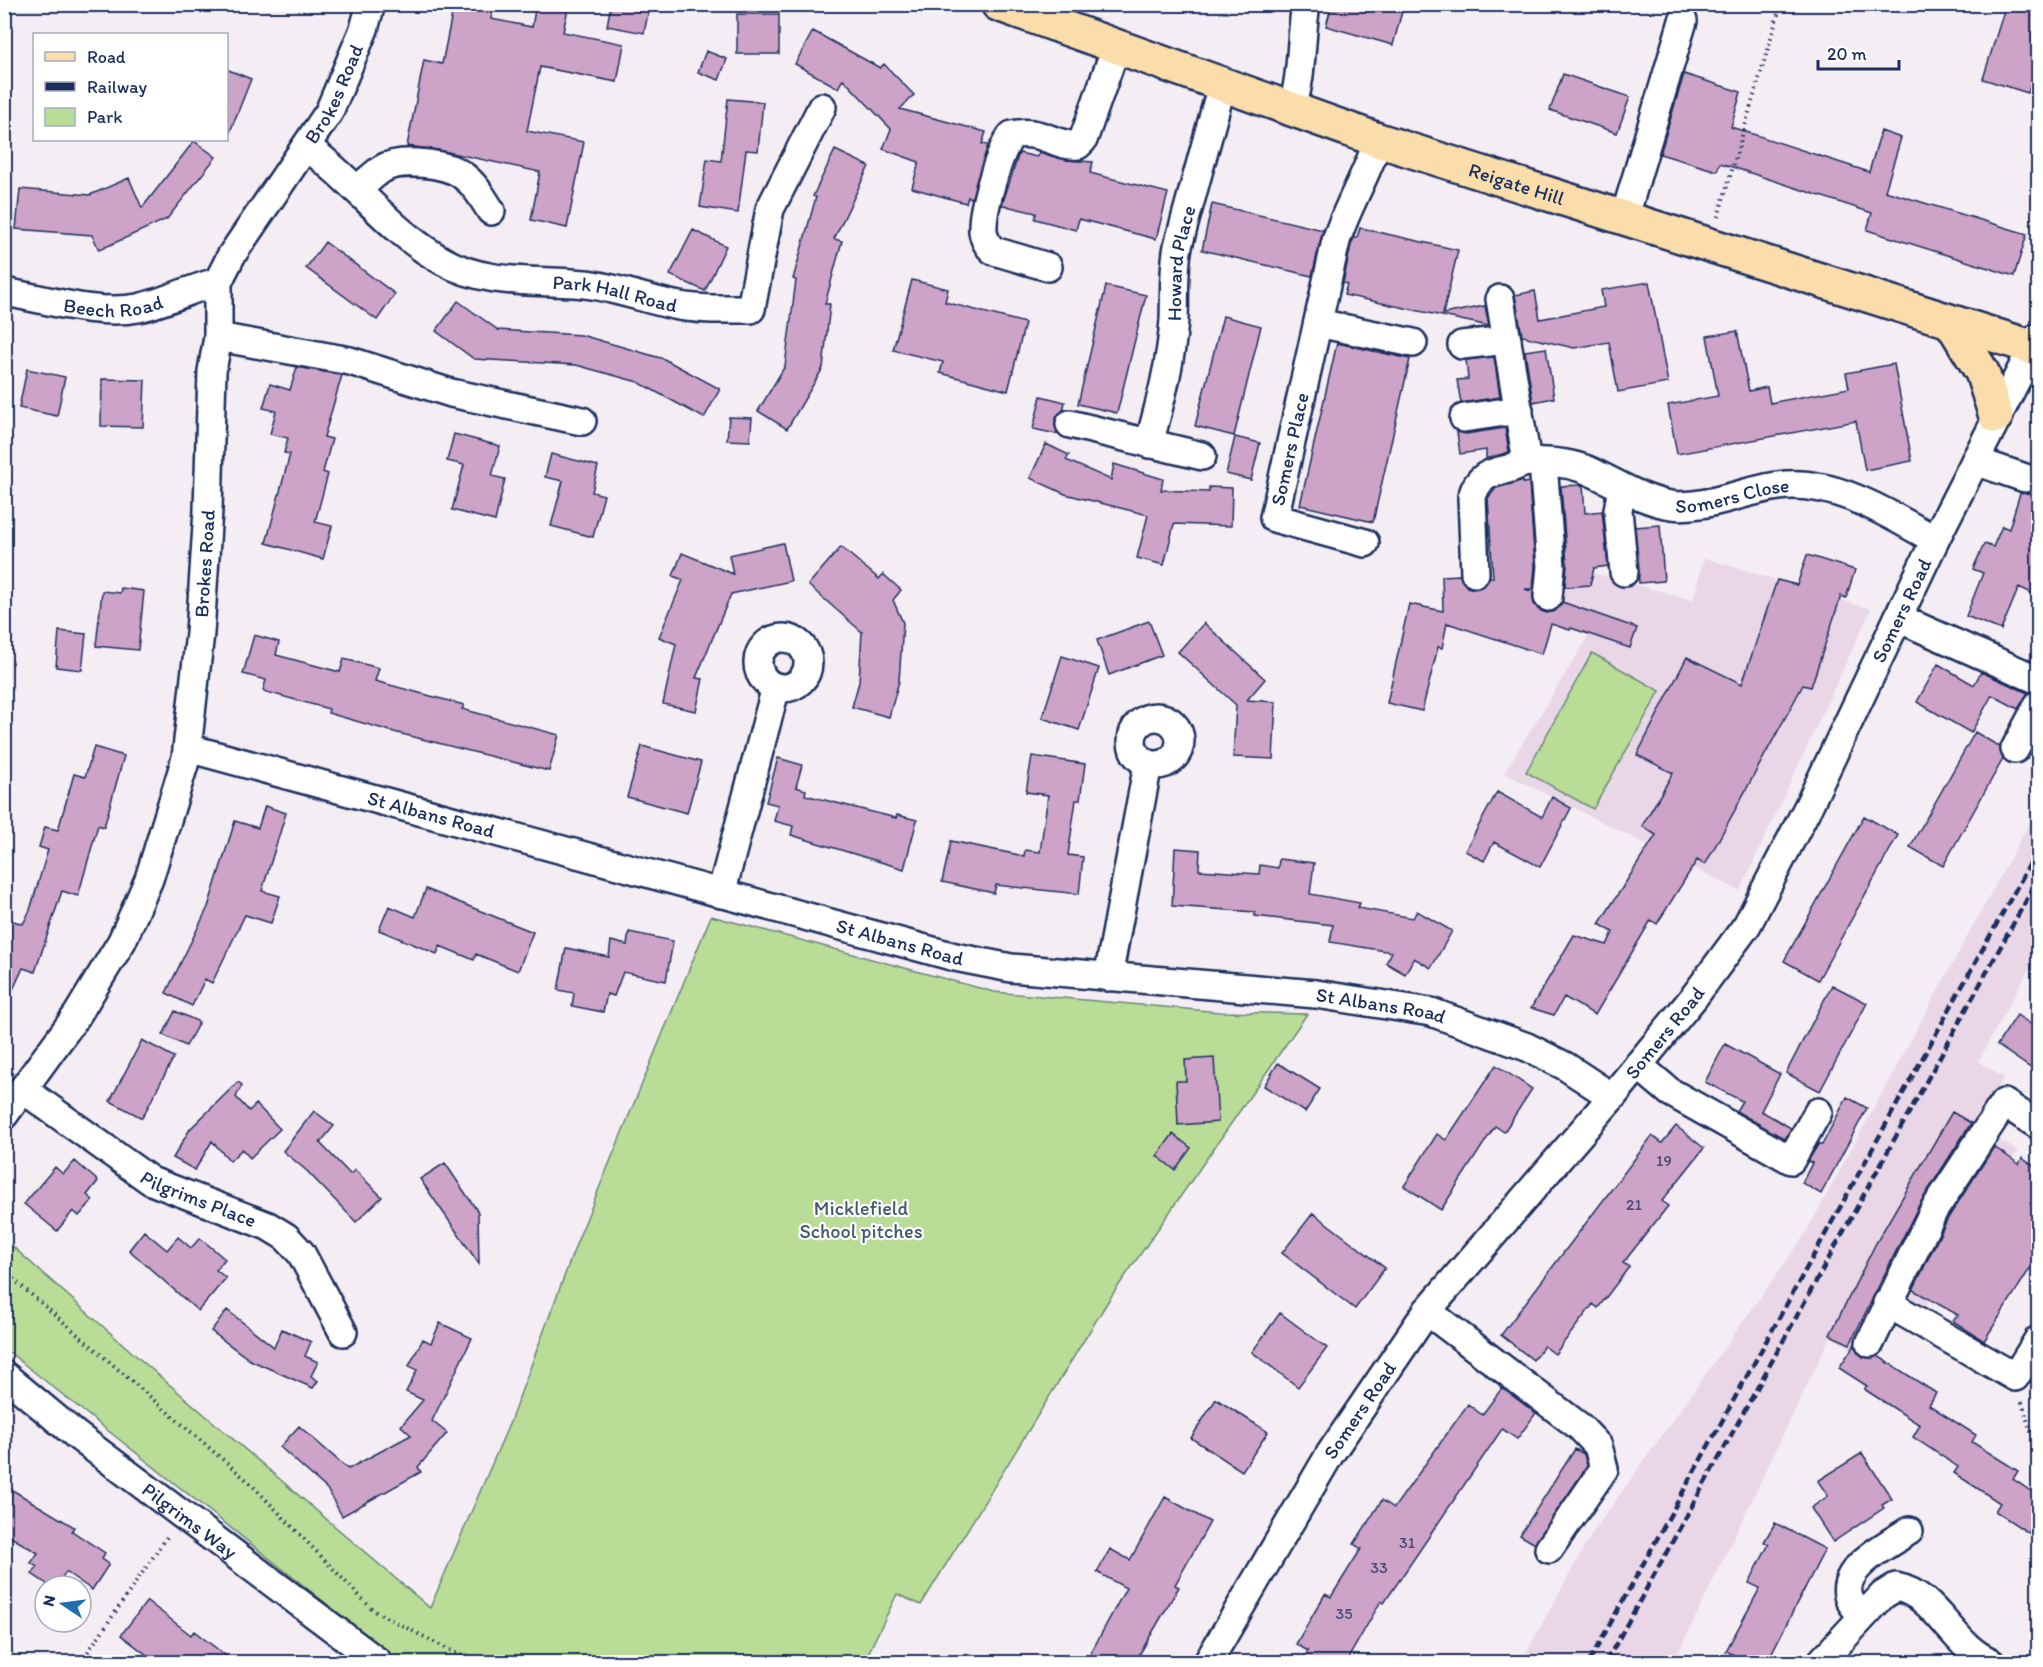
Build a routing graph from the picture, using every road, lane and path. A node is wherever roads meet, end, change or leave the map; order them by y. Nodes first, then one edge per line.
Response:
1 (371, 4) edge
2 (1306, 4) edge
3 (1781, 4) edge
4 (1016, 8) edge
5 (1683, 21) dead end
6 (1116, 47) junction
7 (1222, 85) junction
8 (822, 107) dead end
9 (1291, 111) junction
10 (1378, 140) junction
11 (307, 147) junction
12 (357, 190) junction
13 (491, 211) dead end
14 (1624, 219) junction
15 (1709, 246) junction
16 (1048, 267) dead end
17 (218, 282) junction
18 (4, 292) edge
19 (1500, 299) dead end
20 (1318, 323) junction
21 (1953, 323) junction
22 (218, 337) junction
23 (1507, 340) junction
24 (1413, 343) dead end
25 (1462, 345) dead end
26 (2037, 345) edge
27 (1519, 410) junction
28 (1996, 416) junction
29 (1464, 418) dead end
30 (582, 421) dead end
31 (1070, 424) dead end
32 (1149, 444) junction
33 (1202, 456) dead end
34 (1975, 461) junction
35 (1535, 462) junction
36 (2025, 478) dead end
37 (1622, 488) junction
38 (1935, 540) junction
39 (1365, 543) dead end
40 (1624, 572) dead end
41 (1475, 573) dead end
42 (1548, 597) dead end
43 (1898, 618) junction
44 (2038, 680) edge
45 (776, 687) dead end
46 (2038, 705) edge
47 (188, 748) junction
48 (2015, 749) dead end
49 (1148, 764) dead end
50 (721, 894) junction
51 (1108, 977) junction
52 (1638, 1065) junction
53 (24, 1090) junction
54 (1612, 1097) junction
55 (1818, 1112) dead end
56 (4, 1115) edge
57 (2038, 1125) edge
58 (4, 1271) edge
59 (1887, 1303) junction
60 (1427, 1311) junction
61 (343, 1332) dead end
62 (2038, 1340) edge
63 (1870, 1343) dead end
64 (4, 1375) edge
65 (2015, 1377) junction
66 (2038, 1443) edge
67 (182, 1515) junction
68 (1909, 1531) dead end
69 (1549, 1549) dead end
70 (1863, 1616) junction
71 (81, 1662) edge
72 (378, 1662) edge
73 (473, 1662) edge
74 (1208, 1662) edge
75 (1821, 1662) edge
76 (1991, 1662) edge

1 - 11 street, Brokes Road
2 - 9 street
3 - 15 path
4 - 6 main road, Reigate Hill
5 - 14 street
6 - 7 main road, Reigate Hill
6 - 16 street
7 - 9 main road, Reigate Hill
7 - 32 street, Howard Place
8 - 12 street, Park Hall Road
9 - 10 main road, Reigate Hill
10 - 14 main road, Reigate Hill
10 - 20 street, Somers Place
11 - 12 street, Park Hall Road
11 - 17 street, Brokes Road
12 - 13 street
14 - 15 main road, Reigate Hill
15 - 21 main road, Reigate Hill
17 - 18 street, Beech Road
17 - 22 street, Brokes Road
19 - 23 street
20 - 24 street
20 - 39 street, Somers Place
21 - 26 main road, Reigate Hill
21 - 28 main road
22 - 30 street
22 - 47 street, Brokes Road
23 - 25 street
23 - 27 street
26 - 28 street, Somers Road
27 - 29 street
27 - 35 street
28 - 34 street, Somers Road
31 - 32 street
32 - 33 street
34 - 36 street
34 - 38 street, Somers Road
35 - 37 street, Somers Close
35 - 41 street
35 - 42 street
37 - 38 street, Somers Close
37 - 40 street
38 - 43 street, Somers Road
43 - 44 street
43 - 52 street, Somers Road
45 - 50 street
46 - 48 street
47 - 50 street, St Albans Road
47 - 53 street, Brokes Road
49 - 51 street
50 - 51 street, St Albans Road
51 - 54 street, St Albans Road
52 - 54 street, Somers Road
52 - 55 street
53 - 56 street, Brokes Road
53 - 61 street, Pilgrims Place
54 - 60 street, Somers Road
57 - 59 street
58 - 73 path
59 - 63 street
59 - 65 street
60 - 69 street
60 - 74 street, Somers Road
62 - 65 street
64 - 67 street, Pilgrims Way
65 - 66 path
67 - 71 path
67 - 72 street, Pilgrims Way
68 - 70 street
70 - 75 street
70 - 76 street

